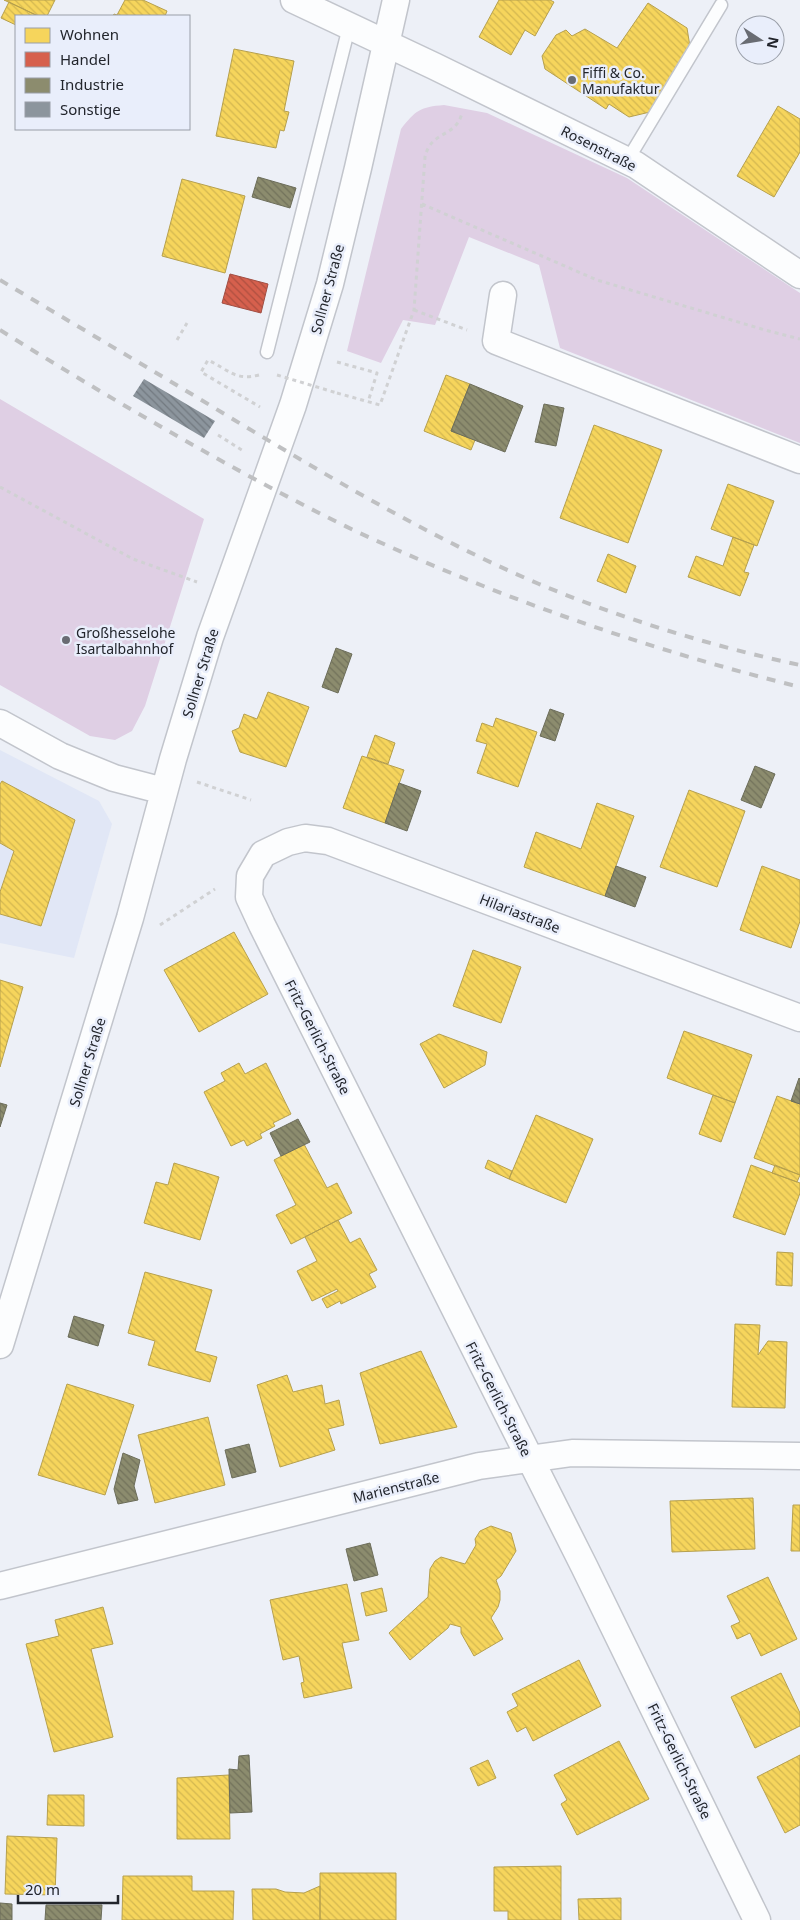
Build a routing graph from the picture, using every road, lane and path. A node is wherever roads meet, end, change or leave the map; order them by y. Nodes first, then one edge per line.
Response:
1 (294, 0) edge
2 (396, 0) edge
3 (722, 4) dead end
4 (349, 27) junction
5 (385, 44) junction
6 (461, 106) dead end
7 (627, 160) junction
8 (422, 204) junction
9 (800, 275) edge
10 (503, 295) dead end
11 (414, 310) junction
12 (187, 323) dead end
13 (800, 339) edge
14 (177, 340) dead end
15 (496, 341) junction
16 (267, 352) dead end
17 (346, 364) dead end
18 (263, 374) dead end
19 (276, 375) dead end
20 (250, 402) dead end
21 (368, 402) junction
22 (218, 435) dead end
23 (245, 452) dead end
24 (800, 460) edge
25 (0, 487) edge
26 (198, 582) dead end
27 (0, 723) edge
28 (204, 783) dead end
29 (164, 791) junction
30 (251, 800) dead end
31 (250, 876) joint
32 (215, 889) dead end
33 (159, 925) dead end
34 (800, 1018) edge
35 (0, 1345) edge
36 (800, 1456) edge
37 (530, 1459) junction
38 (0, 1586) edge
39 (757, 1920) edge

1 - 4 street, Rosenstraße
2 - 5 street, Sollner Straße
3 - 7 lane
4 - 5 street, Rosenstraße
4 - 16 lane
5 - 7 street, Rosenstraße
5 - 29 street, Sollner Straße
6 - 8 path
7 - 9 street, Rosenstraße
8 - 11 path
8 - 13 path
10 - 15 street
11 - 15 path
11 - 21 path
12 - 14 path
15 - 24 street
17 - 21 path
18 - 20 path
19 - 21 path, bridge
22 - 23 path
25 - 26 path
27 - 29 street
28 - 30 path
29 - 35 street, Sollner Straße
31 - 34 street, Hilariastraße
31 - 37 street, Fritz-Gerlich-Straße
32 - 33 path
36 - 37 street, Marienstraße
37 - 38 street, Marienstraße
37 - 39 street, Fritz-Gerlich-Straße

